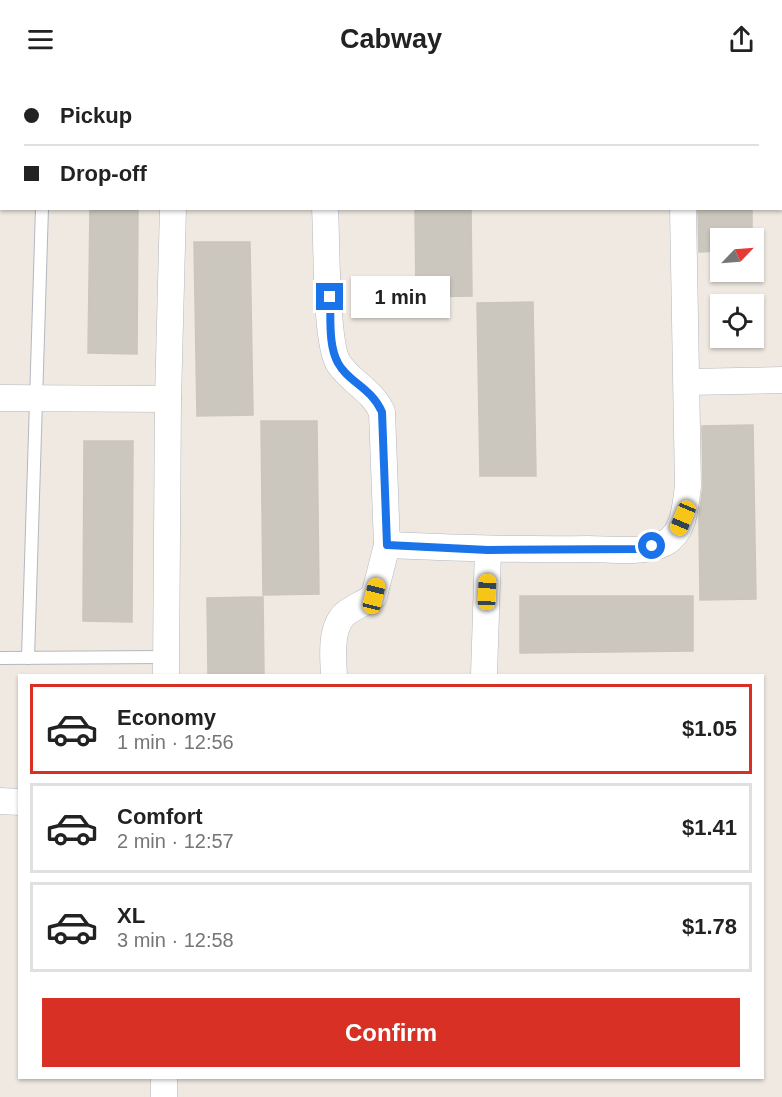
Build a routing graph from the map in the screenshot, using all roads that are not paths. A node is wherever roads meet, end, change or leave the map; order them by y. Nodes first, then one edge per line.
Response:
1 (42, 210) edge
2 (173, 210) edge
3 (325, 210) edge
4 (683, 210) edge
5 (782, 380) edge
6 (687, 382) junction
7 (0, 398) edge
8 (35, 399) junction
9 (168, 399) junction
10 (387, 545) junction
11 (488, 550) junction
12 (0, 658) edge
13 (28, 658) junction
14 (166, 666) edge
15 (333, 674) edge
16 (484, 674) edge
17 (0, 801) edge
18 (18, 802) edge
19 (164, 1079) edge
20 (164, 1097) edge

1 - 8 lane
2 - 9 street
3 - 10 street
4 - 6 street
5 - 6 street
6 - 11 street
7 - 8 street
8 - 9 street
8 - 13 lane
9 - 14 street
10 - 11 street
10 - 15 street
11 - 16 street
12 - 13 lane
13 - 14 lane
17 - 18 street
19 - 20 street

